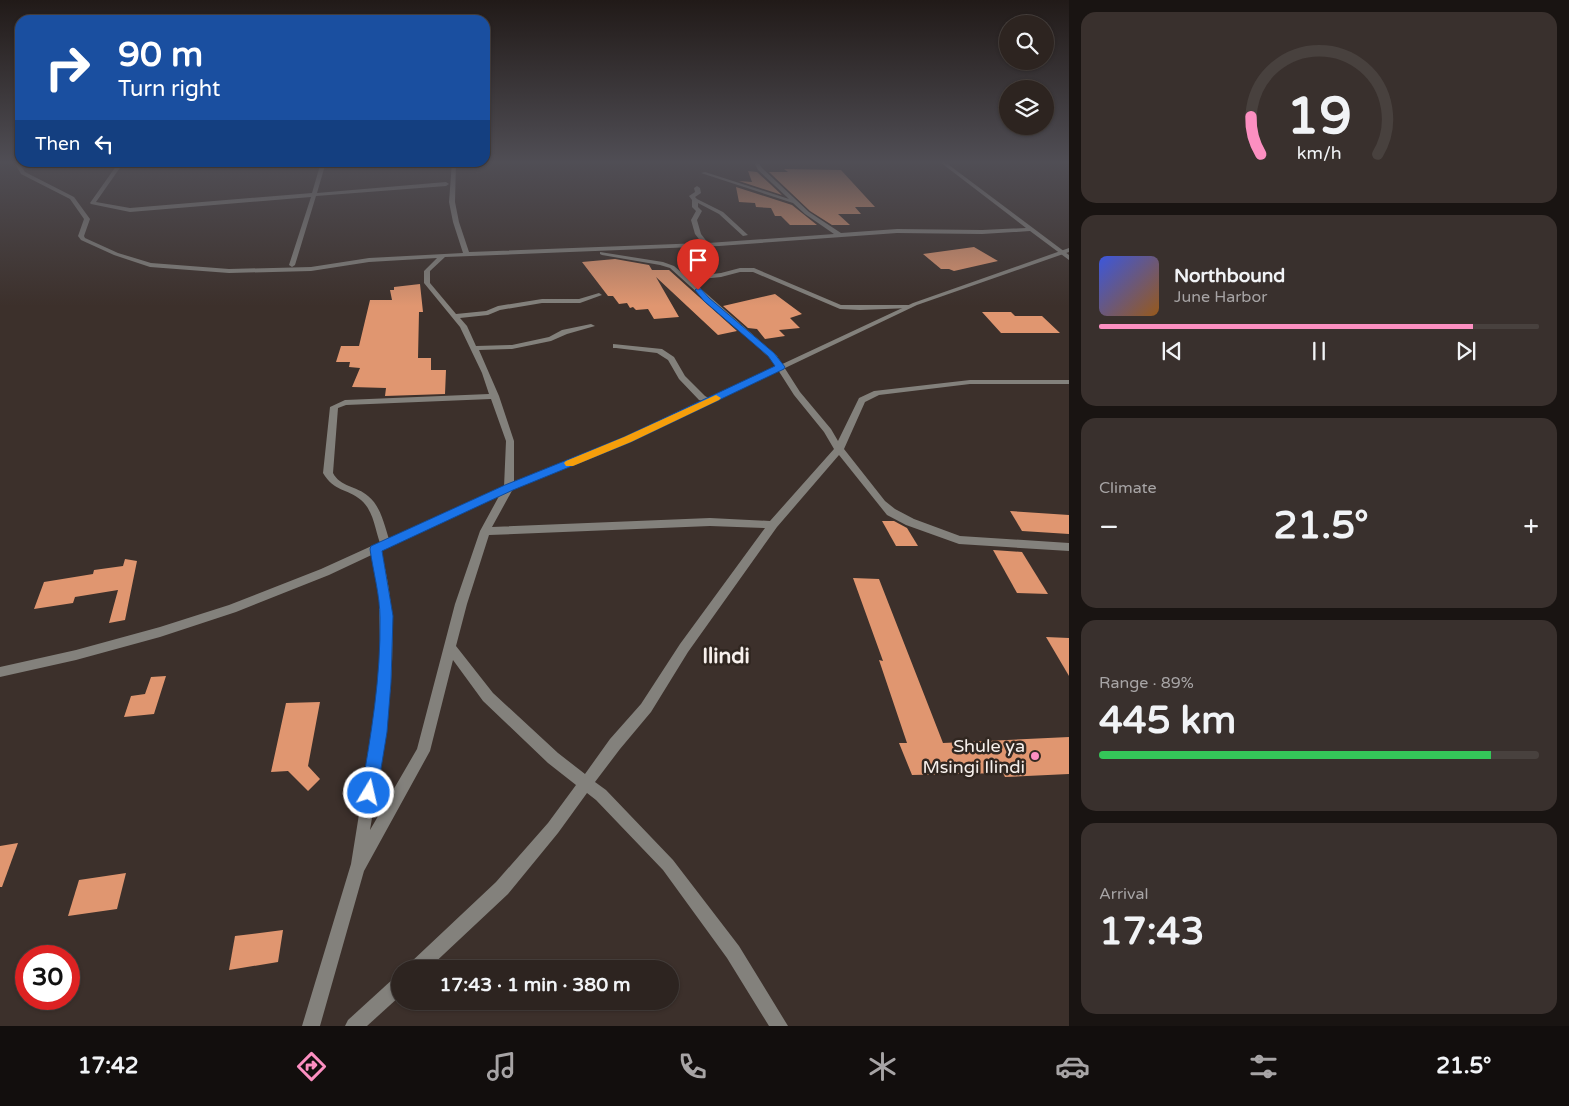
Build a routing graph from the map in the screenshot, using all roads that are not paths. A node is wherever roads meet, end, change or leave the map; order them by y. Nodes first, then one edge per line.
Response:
1 (80, 210) edge
2 (309, 210) edge
3 (454, 210) edge
4 (698, 210) edge
5 (715, 210) edge
6 (804, 210) edge
7 (1004, 210) edge
8 (1030, 230) junction
9 (745, 235) dead end
10 (840, 235) junction
11 (706, 244) junction
12 (575, 249) junction
13 (1065, 251) edge
14 (466, 254) junction
15 (442, 256) junction
16 (1069, 258) edge
17 (292, 265) dead end
18 (685, 279) junction
19 (599, 295) dead end
20 (910, 306) junction
21 (456, 316) junction
22 (591, 326) dead end
23 (616, 346) dead end
24 (475, 348) junction
25 (780, 367) junction
26 (1069, 382) edge
27 (495, 396) junction
28 (710, 401) junction
29 (839, 449) junction
30 (509, 487) junction
31 (772, 525) junction
32 (484, 531) junction
33 (381, 547) junction
34 (1069, 547) edge
35 (450, 648) junction
36 (0, 672) edge
37 (586, 783) junction
38 (357, 868) junction
39 (426, 960) edge
40 (391, 992) edge
41 (311, 1026) edge
42 (354, 1026) edge
43 (779, 1026) edge

1 - 15 street
2 - 17 street
3 - 14 street
4 - 11 street
5 - 9 street
6 - 10 street
7 - 8 street
8 - 10 street
8 - 13 street
10 - 11 street
11 - 12 street
12 - 14 street
12 - 18 street
13 - 16 street
13 - 20 street
14 - 15 street
15 - 21 street
18 - 20 street
18 - 25 street
19 - 21 street
20 - 25 street
21 - 24 street
22 - 24 street
23 - 28 street
24 - 27 street
25 - 28 street
25 - 29 street
26 - 29 street
27 - 30 street
27 - 33 street
28 - 30 street
29 - 31 street
29 - 34 street
30 - 32 street
30 - 33 street
31 - 32 street
31 - 37 street
32 - 35 street
33 - 36 street
33 - 38 street
35 - 37 street
35 - 38 street
37 - 39 street
37 - 43 street
38 - 41 street
40 - 42 street

